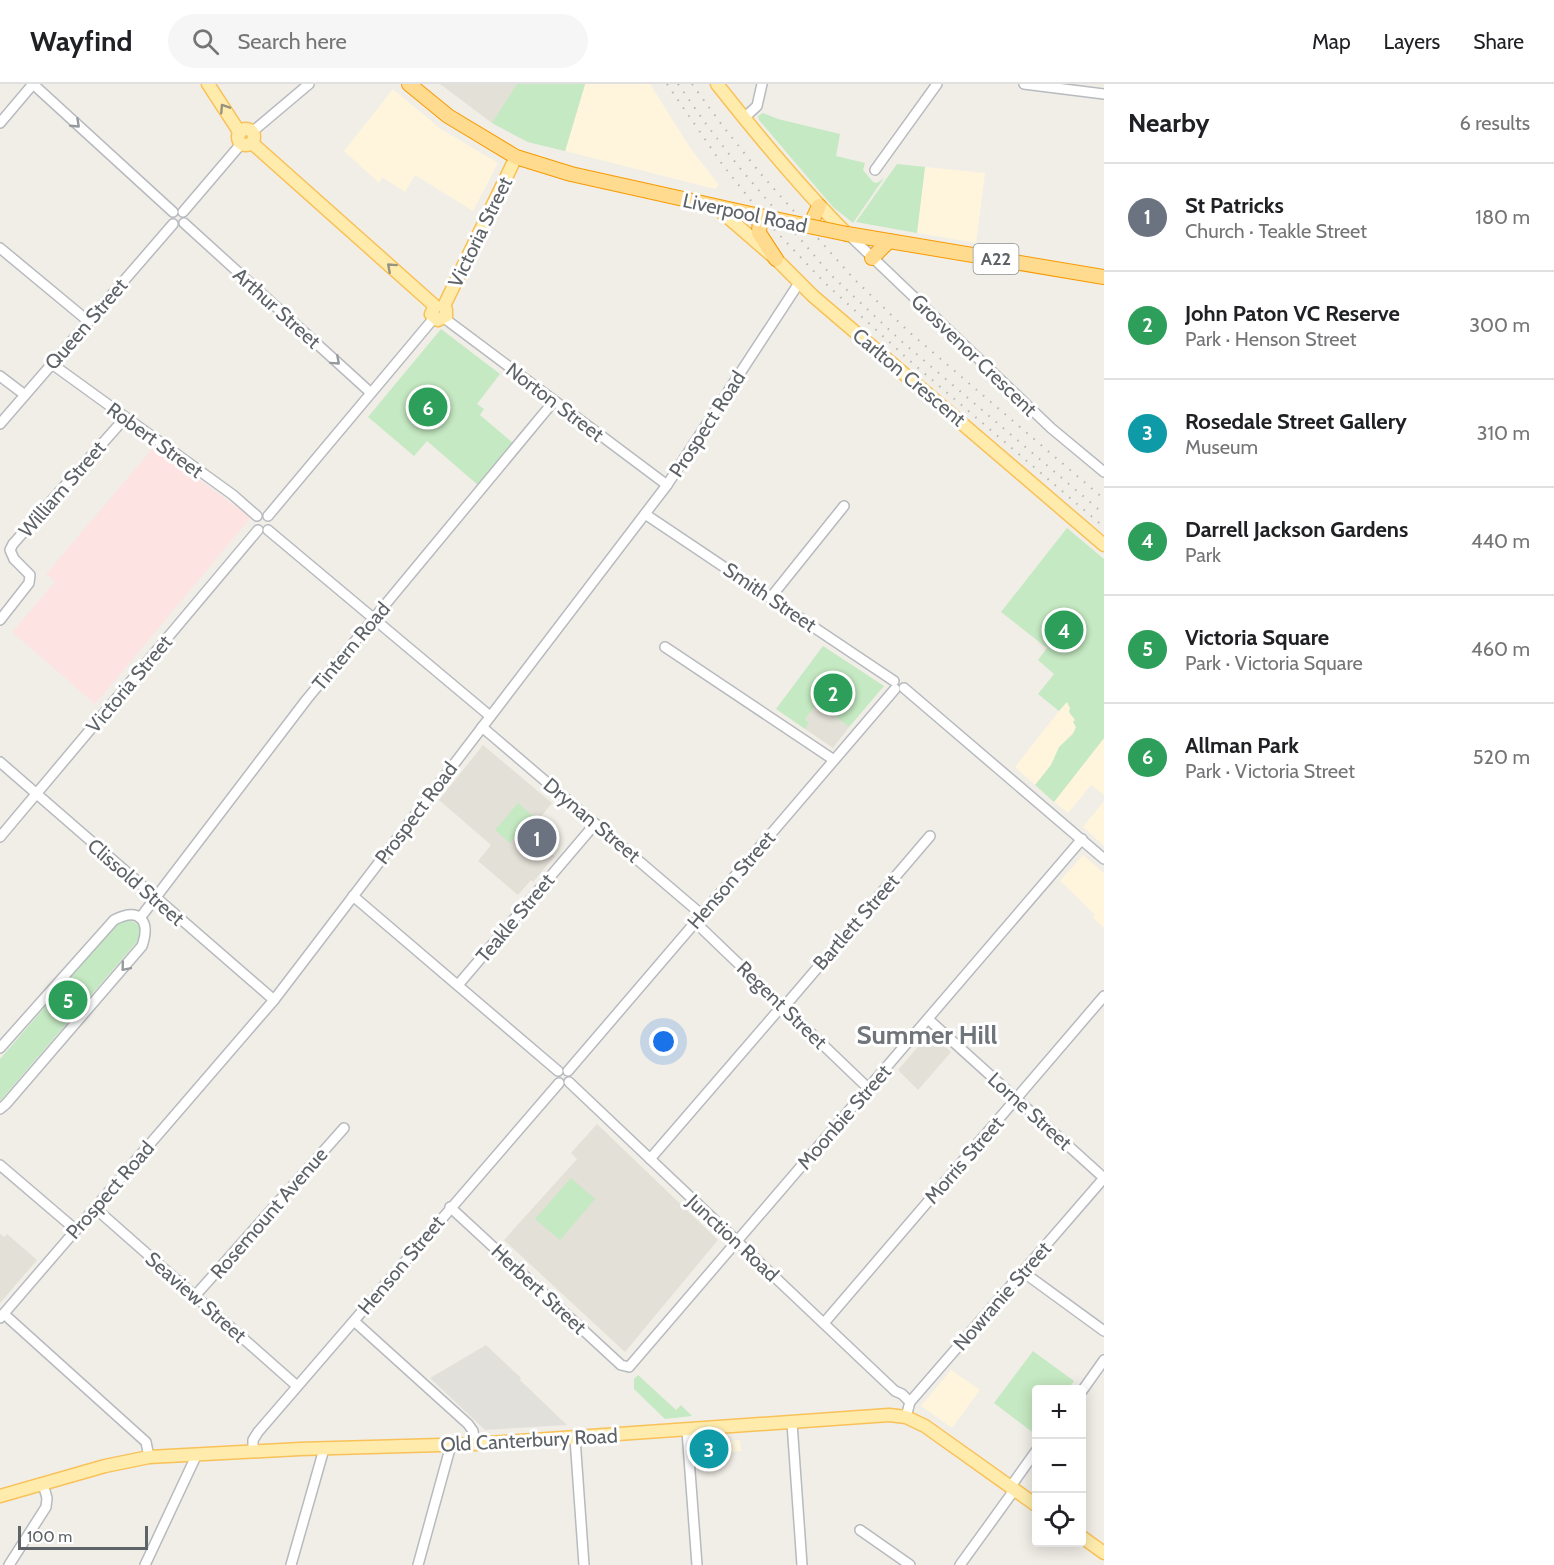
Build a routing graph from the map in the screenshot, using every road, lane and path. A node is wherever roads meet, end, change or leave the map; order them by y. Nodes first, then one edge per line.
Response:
1 (33, 84) edge
2 (208, 84) edge
3 (309, 84) edge
4 (410, 84) edge
5 (717, 84) edge
6 (762, 84) edge
7 (937, 84) edge
8 (1024, 84) edge
9 (1104, 94) edge
10 (744, 118) junction
11 (0, 123) edge
12 (246, 138) junction
13 (516, 157) junction
14 (875, 170) dead end
15 (819, 206) junction
16 (716, 207) junction
17 (173, 212) junction
18 (183, 212) junction
19 (760, 216) junction
20 (184, 223) junction
21 (811, 223) junction
22 (173, 224) junction
23 (847, 234) junction
24 (889, 241) junction
25 (0, 248) edge
26 (872, 258) junction
27 (776, 259) junction
28 (1104, 277) edge
29 (800, 283) junction
30 (439, 312) junction
31 (88, 321) junction
32 (52, 364) junction
33 (0, 376) edge
34 (371, 393) junction
35 (25, 395) junction
36 (554, 401) junction
37 (125, 418) junction
38 (0, 424) edge
39 (1104, 472) edge
40 (667, 484) junction
41 (844, 506) dead end
42 (645, 514) junction
43 (257, 516) junction
44 (268, 516) junction
45 (263, 530) junction
46 (1104, 545) edge
47 (771, 597) junction
48 (374, 618) junction
49 (0, 620) edge
50 (665, 647) dead end
51 (898, 686) junction
52 (490, 716) junction
53 (482, 727) junction
54 (834, 760) junction
55 (0, 762) edge
56 (36, 794) junction
57 (596, 824) junction
58 (930, 836) dead end
59 (0, 837) edge
60 (1082, 839) junction
61 (1104, 860) edge
62 (353, 896) junction
63 (156, 898) junction
64 (701, 914) junction
65 (140, 918) junction
66 (695, 922) junction
67 (458, 985) junction
68 (1104, 996) edge
69 (274, 1000) junction
70 (783, 1006) junction
71 (928, 1019) junction
72 (0, 1048) edge
73 (563, 1071) junction
74 (569, 1082) junction
75 (559, 1083) junction
76 (869, 1089) junction
77 (1017, 1099) junction
78 (0, 1109) edge
79 (344, 1128) dead end
80 (650, 1159) junction
81 (0, 1165) edge
82 (1104, 1178) edge
83 (450, 1207) junction
84 (95, 1208) junction
85 (75, 1230) junction
86 (737, 1241) junction
87 (1023, 1272) junction
88 (194, 1297) junction
89 (2, 1316) edge
90 (354, 1321) junction
91 (824, 1323) junction
92 (1104, 1331) edge
93 (1104, 1360) edge
94 (629, 1367) joint
95 (1086, 1385) edge
96 (297, 1386) junction
97 (897, 1393) junction
98 (910, 1402) junction
99 (906, 1417) junction
100 (792, 1423) junction
101 (687, 1431) junction
102 (575, 1438) junction
103 (475, 1444) junction
104 (451, 1445) junction
105 (324, 1449) junction
106 (253, 1452) junction
107 (197, 1454) junction
108 (149, 1457) junction
109 (1032, 1457) edge
110 (43, 1484) junction
111 (1013, 1488) junction
112 (0, 1496) edge
113 (1032, 1502) edge
114 (860, 1530) dead end
115 (1086, 1540) edge
116 (1104, 1553) edge
117 (9, 1565) edge
118 (145, 1565) edge
119 (291, 1565) edge
120 (418, 1565) edge
121 (584, 1565) edge
122 (697, 1565) edge
123 (802, 1565) edge
124 (910, 1565) edge
125 (960, 1565) edge

1 - 11 street
1 -> 17 street
12 -> 2 main road, Norton Street
3 - 12 street
4 - 13 highway, Liverpool Road / A22
5 - 10 main road
6 - 10 street
7 - 14 street
8 - 9 street
10 - 15 main road
12 - 18 street
30 -> 12 main road, Norton Street
13 - 16 highway, Liverpool Road / A22
13 - 30 main road, Victoria Street
15 - 21 highway
15 - 23 main road
16 - 19 highway, Liverpool Road / A22
16 - 27 main road, Carlton Crescent
17 - 18 street
17 - 22 street
18 - 20 street
19 - 21 highway, Liverpool Road / A22, bridge
19 - 27 highway
20 - 22 street
20 -> 34 street, Arthur Street
21 - 23 highway, Liverpool Road / A22, bridge
22 - 31 street, Queen Street
23 - 24 highway, Liverpool Road / A22
23 - 26 street, Grosvenor Crescent
24 - 26 highway
24 - 28 highway, Liverpool Road / A22
25 - 31 street
26 - 39 street, Grosvenor Crescent
27 - 29 main road, Carlton Crescent
29 - 40 street, Prospect Road
29 - 46 main road, Carlton Crescent
30 - 34 street, Victoria Street
30 - 36 street, Norton Street
31 - 32 street, Queen Street
32 - 35 street, Queen Street
32 - 37 street, Robert Street
33 - 35 street
34 - 44 street, Victoria Street
35 - 38 street, Queen Street
36 - 40 street, Norton Street
36 - 48 street, Tintern Road
37 - 43 street, Robert Street
37 - 49 street, William Street
40 - 42 street, Prospect Road
41 - 47 street
42 - 47 street, Smith Street
42 - 52 street, Prospect Road
43 - 44 street
43 - 45 street
44 - 45 street
45 - 48 street
45 - 56 street, Victoria Street
47 - 51 street, Smith Street
48 - 52 street
48 - 63 street, Tintern Road
50 - 54 street
51 - 54 street, Henson Street
51 - 60 street, Smith Street
52 - 53 street, Prospect Road
53 - 57 street, Drynan Street
53 - 62 street, Prospect Road
54 - 64 street, Henson Street
55 - 56 street, Clissold Street
56 - 59 street, Victoria Street
56 - 63 street, Clissold Street
57 - 64 street, Drynan Street
57 - 67 street, Teakle Street
58 - 70 street, Bartlett Street
60 - 61 street, Smith Street
60 - 71 street, Moonbie Street
62 - 67 street
62 - 69 street, Prospect Road
63 - 65 street, Tintern Road
63 - 69 street, Clissold Street
64 - 66 street, Henson Street
65 - 72 street
65 -> 78 street
66 - 70 street, Regent Street
66 - 73 street, Henson Street
67 - 73 street
68 - 77 street, Morris Street
69 - 84 street, Prospect Road
70 - 76 street, Regent Street
70 - 80 street, Bartlett Street
71 - 76 street, Moonbie Street
71 - 77 street, Lorne Street
73 - 74 street
73 - 75 street
74 - 75 street
74 - 80 street, Junction Road
75 - 83 street, Henson Street
76 - 86 street, Moonbie Street
77 - 82 street, Lorne Street
77 - 91 street, Morris Street
79 - 88 street, Rosemount Avenue
80 - 86 street, Junction Road
81 - 85 street
82 - 87 street, Nowranie Street
83 - 90 street, Henson Street
83 - 94 street, Herbert Street
84 - 85 street, Prospect Road
84 - 88 street, Seaview Street
85 - 89 street, Prospect Road
86 - 91 street, Junction Road
86 - 94 street, Moonbie Street
87 - 92 street
87 - 98 street, Nowranie Street
88 - 96 street, Seaview Street
89 - 108 street
90 - 96 street, Henson Street
90 - 103 street
91 - 97 street, Junction Road
93 - 95 street
96 - 106 street, Henson Street
97 - 98 street, Junction Road
97 - 99 street, Junction Road
98 - 99 street, Nowranie Street
99 - 100 main road, Old Canterbury Road
99 - 111 main road, Old Canterbury Road
100 - 101 main road, Old Canterbury Road
100 - 123 street
101 - 102 main road, Old Canterbury Road
101 - 122 street
102 - 103 main road, Old Canterbury Road
102 - 121 street
103 - 104 main road, Old Canterbury Road
104 - 105 main road, Old Canterbury Road
104 - 120 street
105 - 106 main road, Old Canterbury Road
105 - 119 street
106 - 107 main road, Old Canterbury Road
107 - 108 main road, Old Canterbury Road
107 - 118 street
108 - 110 main road, Old Canterbury Road
109 - 111 street
110 - 112 main road, Old Canterbury Road
110 - 117 street
111 - 113 main road, Old Canterbury Road
111 - 125 street
114 - 124 street
115 - 116 main road

